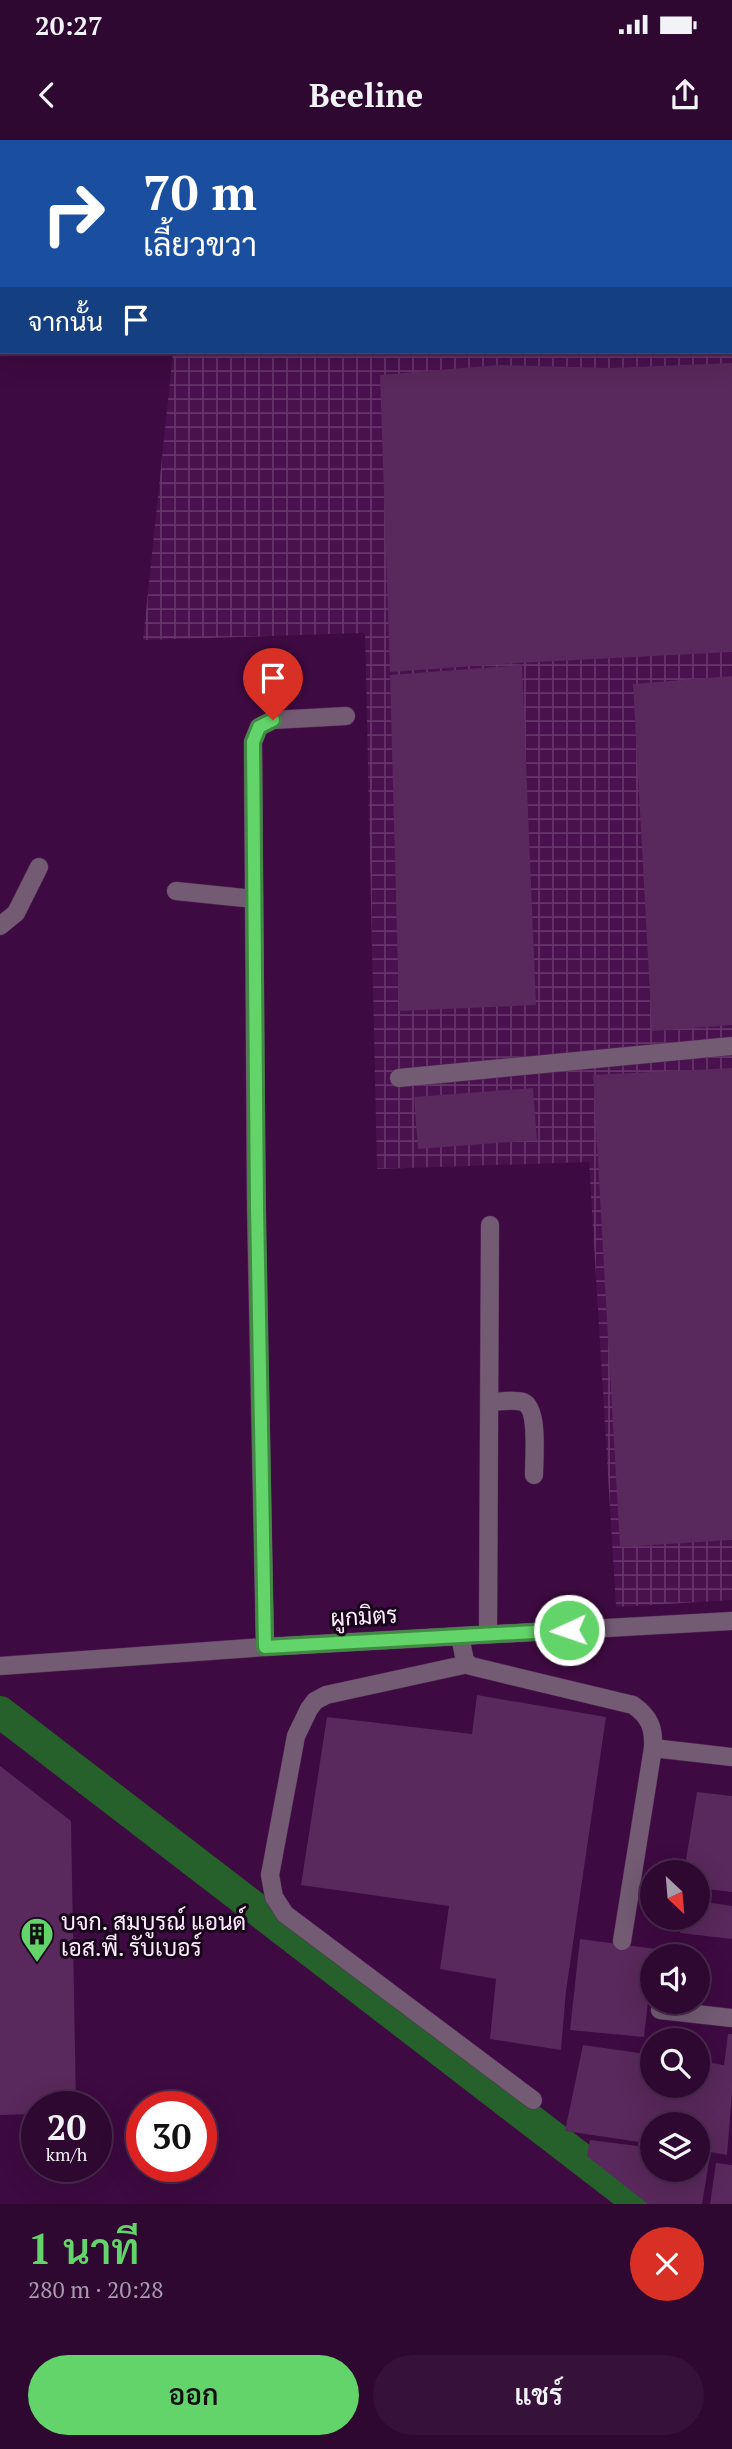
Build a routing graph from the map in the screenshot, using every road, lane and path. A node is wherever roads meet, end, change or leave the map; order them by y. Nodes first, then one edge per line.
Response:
1 (346, 716) dead end
2 (39, 867) dead end
3 (176, 891) dead end
4 (254, 899) junction
5 (0, 926) edge
6 (732, 1046) edge
7 (399, 1078) dead end
8 (490, 1225) dead end
9 (490, 1402) junction
10 (534, 1475) dead end
11 (732, 1620) edge
12 (488, 1634) junction
13 (460, 1636) junction
14 (265, 1647) junction
15 (468, 1664) junction
16 (0, 1666) edge
17 (653, 1748) junction
18 (732, 1757) edge
19 (622, 1941) dead end
20 (696, 2014) edge
21 (732, 2018) edge
22 (533, 2100) dead end

1 - 4 street
2 - 5 street
3 - 4 street
4 - 14 street
6 - 7 street
8 - 9 street
9 - 10 street
9 - 12 street
11 - 12 street, ผูกมิตร
12 - 13 street, ผูกมิตร
13 - 14 street, ผูกมิตร
13 - 15 street
14 - 16 street, ผูกมิตร
15 - 17 street
15 - 22 street
17 - 18 street
17 - 19 street
20 - 21 street

